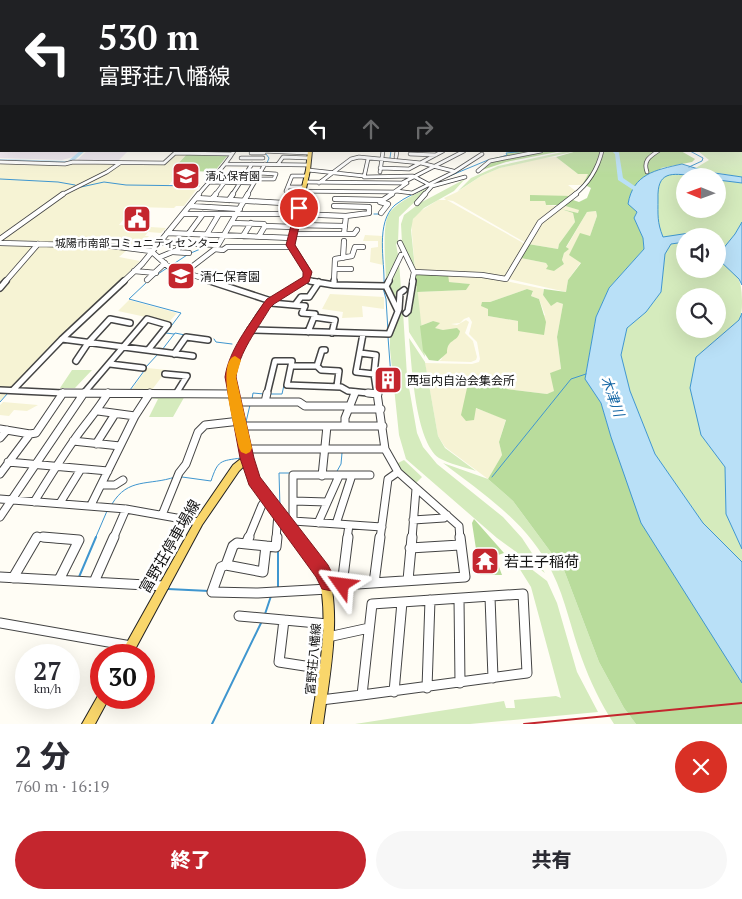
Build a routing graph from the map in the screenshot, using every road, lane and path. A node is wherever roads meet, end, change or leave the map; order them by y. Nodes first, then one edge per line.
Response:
1 (264, 152) edge
2 (279, 152) edge
3 (359, 152) edge
4 (383, 152) edge
5 (397, 152) edge
6 (410, 152) edge
7 (441, 152) edge
8 (462, 152) edge
9 (537, 152) edge
10 (602, 152) edge
11 (657, 152) edge
12 (233, 153) edge
13 (251, 153) dead end
14 (480, 153) edge
15 (529, 154) junction
16 (436, 155) junction
17 (396, 156) dead end
18 (359, 157) junction
19 (29, 158) dead end
20 (263, 158) dead end
21 (368, 159) junction
22 (0, 160) edge
23 (381, 160) junction
24 (492, 161) junction
25 (120, 162) junction
26 (410, 162) junction
27 (508, 162) dead end
28 (421, 163) junction
29 (227, 164) junction
30 (238, 164) junction
31 (252, 164) junction
32 (265, 164) junction
33 (278, 164) junction
34 (438, 166) junction
35 (380, 168) junction
36 (307, 170) edge
37 (453, 171) junction
38 (333, 172) junction
39 (478, 172) dead end
40 (647, 172) dead end
41 (260, 173) junction
42 (364, 176) junction
43 (379, 176) junction
44 (416, 177) junction
45 (466, 177) dead end
46 (255, 181) junction
47 (207, 182) junction
48 (408, 182) junction
49 (224, 183) junction
50 (239, 183) junction
51 (319, 183) junction
52 (362, 183) junction
53 (430, 185) junction
54 (336, 191) junction
55 (360, 191) junction
56 (395, 191) junction
57 (196, 198) junction
58 (212, 199) junction
59 (336, 199) junction
60 (229, 200) junction
61 (382, 200) junction
62 (244, 201) junction
63 (262, 202) junction
64 (417, 203) dead end
65 (300, 204) junction
66 (190, 206) junction
67 (238, 211) junction
68 (381, 213) dead end
69 (184, 214) junction
70 (203, 214) junction
71 (219, 214) junction
72 (256, 214) junction
73 (285, 214) dead end
74 (298, 214) junction
75 (346, 216) junction
76 (231, 223) junction
77 (250, 223) junction
78 (265, 226) junction
79 (324, 226) junction
80 (345, 226) junction
81 (356, 230) dead end
82 (294, 231) junction
83 (167, 233) junction
84 (189, 233) junction
85 (207, 234) junction
86 (322, 234) junction
87 (344, 234) junction
88 (224, 235) junction
89 (241, 236) junction
90 (259, 236) junction
91 (268, 236) junction
92 (0, 239) edge
93 (344, 240) dead end
94 (160, 242) junction
95 (0, 243) edge
96 (182, 243) junction
97 (400, 243) dead end
98 (38, 244) junction
99 (232, 246) junction
100 (264, 246) junction
101 (291, 247) junction
102 (363, 247) dead end
103 (151, 251) junction
104 (173, 252) junction
105 (189, 253) dead end
106 (401, 255) dead end
107 (160, 257) junction
108 (343, 258) junction
109 (165, 263) junction
110 (335, 269) junction
111 (351, 269) dead end
112 (134, 271) junction
113 (185, 272) junction
114 (414, 272) junction
115 (156, 273) junction
116 (147, 280) dead end
117 (306, 280) junction
118 (319, 282) junction
119 (334, 284) junction
120 (386, 286) junction
121 (0, 288) edge
122 (404, 290) dead end
123 (271, 302) junction
124 (295, 305) junction
125 (398, 311) junction
126 (315, 313) junction
127 (406, 313) dead end
128 (130, 323) dead end
129 (250, 330) junction
130 (308, 332) junction
131 (332, 333) junction
132 (339, 333) junction
133 (363, 334) junction
134 (62, 339) junction
135 (208, 340) dead end
136 (338, 340) dead end
137 (88, 342) junction
138 (123, 347) junction
139 (148, 350) junction
140 (325, 350) dead end
141 (360, 353) junction
142 (174, 354) junction
143 (192, 356) dead end
144 (76, 361) dead end
145 (110, 364) junction
146 (291, 366) junction
147 (318, 366) junction
148 (143, 368) dead end
149 (165, 374) dead end
150 (374, 374) junction
151 (337, 386) junction
152 (0, 390) edge
153 (13, 390) junction
154 (62, 392) junction
155 (85, 392) junction
156 (178, 392) junction
157 (355, 392) junction
158 (108, 393) junction
159 (150, 393) junction
160 (378, 394) junction
161 (234, 398) junction
162 (265, 402) junction
163 (350, 407) junction
164 (380, 409) junction
165 (98, 411) junction
166 (115, 414) junction
167 (135, 416) junction
168 (241, 424) junction
169 (327, 426) junction
170 (345, 426) junction
171 (383, 426) junction
172 (3, 429) edge
173 (30, 434) junction
174 (0, 438) edge
175 (73, 441) junction
176 (96, 444) junction
177 (120, 446) junction
178 (325, 449) junction
179 (385, 449) junction
180 (246, 454) junction
181 (8, 462) junction
182 (35, 463) junction
183 (56, 466) junction
184 (81, 469) junction
185 (108, 471) junction
186 (398, 472) junction
187 (0, 474) edge
188 (352, 475) junction
189 (370, 475) dead end
190 (322, 476) junction
191 (339, 476) junction
192 (123, 480) dead end
193 (101, 485) junction
194 (416, 489) junction
195 (267, 498) junction
196 (0, 499) edge
197 (12, 500) junction
198 (34, 502) junction
199 (294, 502) junction
200 (327, 502) junction
201 (60, 503) junction
202 (90, 505) junction
203 (126, 509) junction
204 (278, 513) junction
205 (162, 515) junction
206 (447, 515) junction
207 (0, 517) edge
208 (413, 520) junction
209 (199, 522) junction
210 (291, 523) junction
211 (318, 523) junction
212 (336, 524) junction
213 (349, 525) junction
214 (382, 527) junction
215 (246, 544) junction
216 (460, 545) junction
217 (266, 546) junction
218 (410, 548) junction
219 (226, 565) junction
220 (0, 577) edge
221 (13, 578) junction
222 (59, 580) junction
223 (408, 580) junction
224 (94, 582) junction
225 (374, 583) junction
226 (342, 585) junction
227 (164, 586) junction
228 (328, 586) junction
229 (490, 596) junction
230 (459, 599) junction
231 (430, 600) junction
232 (402, 602) junction
233 (239, 616) dead end
234 (284, 620) junction
235 (0, 623) edge
236 (328, 624) junction
237 (370, 628) junction
238 (327, 637) junction
239 (100, 644) edge
240 (131, 644) edge
241 (324, 669) junction
242 (493, 678) junction
243 (460, 682) junction
244 (427, 688) junction
245 (394, 692) junction
246 (362, 696) junction
247 (320, 700) junction
248 (96, 709) edge
249 (88, 724) edge
250 (317, 724) edge

1 - 2 street
1 - 13 street
2 - 36 street
3 - 18 street
4 - 23 street
5 - 17 street
6 - 16 street
6 - 26 street
7 - 16 street
8 - 34 street
9 - 15 street
10 - 114 street
11 - 40 street
12 - 25 street
12 - 29 street
14 - 24 street
14 - 37 street
15 - 24 street
15 - 27 street
16 - 28 street
18 - 21 street
18 - 38 street
19 - 22 street
20 - 30 street
21 - 23 street
21 - 42 street
22 - 25 street
23 - 26 street
23 - 35 street
24 - 39 street
25 - 92 street
26 - 28 street
28 - 34 street
28 - 35 street
29 - 30 street
29 - 47 street
30 - 31 street
31 - 32 street
31 - 50 street
32 - 33 street
32 - 41 street
33 - 36 street
33 - 36 street
34 - 37 street
34 - 44 street
35 - 43 street
36 - 36 street
36 - 38 street
36 - 51 street
36 - 54 street
36 - 65 main road
37 - 53 street
38 - 42 street
38 - 51 street
41 - 46 street
41 - 46 street
42 - 43 street
42 - 52 street
43 - 44 street
44 - 48 street
44 - 53 street
45 - 53 street
46 - 50 street
46 - 62 street
47 - 49 street
47 - 57 street
48 - 52 street
48 - 56 street
49 - 50 street
49 - 58 street
50 - 60 street
51 - 52 street
52 - 55 street
53 - 56 street
53 - 64 street
54 - 55 street
54 - 59 street
55 - 56 street
56 - 61 street
57 - 58 street
57 - 66 street
58 - 60 street
59 - 61 street
59 - 75 street
60 - 62 street
61 - 68 street
62 - 63 street
62 - 67 street
63 - 65 street
63 - 72 street
65 - 74 main road
66 - 67 street
66 - 69 street
67 - 71 street
67 - 72 street
67 - 76 street
69 - 70 street
69 - 83 street
70 - 71 street
70 - 84 street
71 - 85 street
72 - 73 street
74 - 75 street
74 - 82 main road
75 - 80 street
76 - 77 street
76 - 88 street
77 - 78 street
77 - 89 street
78 - 82 street
78 - 90 street
79 - 80 street
79 - 82 street
79 - 86 street
80 - 87 street
81 - 87 street
82 - 86 street
82 - 91 street
82 - 101 main road
83 - 84 street
83 - 94 street
84 - 85 street
85 - 88 street
86 - 87 street
88 - 89 street
88 - 96 street
89 - 90 street
89 - 99 street
90 - 91 street
91 - 100 street
93 - 108 street
94 - 96 street
94 - 103 street
95 - 98 street
96 - 104 street
97 - 114 street
98 - 103 street
98 - 121 street
99 - 100 street
99 - 113 street
100 - 101 street
101 - 117 main road
102 - 108 street
103 - 107 street
103 - 112 street
104 - 105 street
104 - 107 street
106 - 120 street
107 - 109 street
108 - 110 street
109 - 113 street
109 - 115 street
110 - 111 street
110 - 119 street
112 - 115 street
112 - 134 street
113 - 123 street
114 - 127 street
115 - 116 street
117 - 118 street
117 - 123 main road
118 - 119 street
118 - 124 street
119 - 120 street
120 - 125 street
122 - 125 street
123 - 124 street
123 - 129 main road
124 - 126 street
125 - 133 street
126 - 130 street
126 - 131 street
128 - 137 street
129 - 130 street
129 - 161 main road
130 - 131 street
131 - 132 street
132 - 133 street
132 - 136 street
133 - 141 street
134 - 137 street
134 - 153 street
135 - 142 street
137 - 138 street
137 - 144 street
138 - 139 street
138 - 139 street
138 - 145 street
139 - 142 street
140 - 147 street
141 - 150 street
141 - 150 street
142 - 143 street
145 - 148 street
145 - 155 street
146 - 147 street
146 - 151 street
146 - 162 street
147 - 151 street
149 - 156 street
150 - 160 street
151 - 157 street
152 - 153 street
153 - 154 street
154 - 155 street
154 - 173 street
155 - 158 street
155 - 182 street
156 - 159 street
156 - 161 street
157 - 160 street
157 - 163 street
158 - 159 street
158 - 165 street
159 - 167 street
160 - 164 street
161 - 162 street
161 - 168 main road
162 - 163 street
163 - 164 street
163 - 170 street
164 - 171 street
165 - 166 street
165 - 175 street
166 - 167 street
166 - 176 street
167 - 177 street
168 - 169 street
168 - 180 main road
168 - 205 street
169 - 170 street
169 - 178 street
170 - 171 street
171 - 179 street
172 - 173 street
172 - 174 street
173 - 181 street
175 - 176 street
175 - 183 street
176 - 177 street
177 - 185 street
178 - 179 street
178 - 180 street
178 - 190 street
179 - 186 street
180 - 195 main road
180 - 209 main road, 富野荘停車場線
181 - 182 street
181 - 187 street
182 - 183 street
182 - 197 street
183 - 184 street
183 - 198 street
184 - 185 street
184 - 201 street
185 - 193 street
186 - 194 street
186 - 214 street
188 - 189 street
188 - 191 street
188 - 212 street
190 - 191 street
190 - 199 street
191 - 200 street
192 - 193 street
193 - 202 street
194 - 206 street
194 - 208 street
195 - 204 main road
195 - 215 street
196 - 197 street
197 - 198 street
197 - 207 street
198 - 201 street
199 - 200 street
199 - 210 street
200 - 211 street
201 - 202 street
202 - 203 street
203 - 205 street
203 - 224 street
204 - 210 main road
204 - 217 street
205 - 209 street
206 - 208 street
206 - 216 street
208 - 218 street
209 - 227 main road, 富野荘停車場線
210 - 211 street
210 - 228 main road
211 - 212 street
212 - 213 street
213 - 214 street
213 - 226 street
214 - 225 street
215 - 217 street
215 - 219 street
216 - 218 street
216 - 223 street
217 - 219 street
218 - 223 street
219 - 228 street
220 - 221 street
221 - 222 street
221 - 222 street
222 - 224 street
223 - 225 street
224 - 227 street
225 - 226 street
226 - 228 street
227 - 240 main road, 富野荘停車場線
228 - 236 main road, 富野荘八幡線
229 - 230 street
229 - 242 street
229 - 242 street
230 - 231 street
230 - 243 street
231 - 232 street
231 - 244 street
232 - 237 street
232 - 245 street
233 - 234 street
234 - 236 street
234 - 241 street
235 - 239 street
236 - 238 main road, 富野荘八幡線
237 - 238 street
237 - 246 street
238 - 241 main road, 富野荘八幡線
241 - 247 main road, 富野荘八幡線
242 - 243 street
243 - 244 street
244 - 245 street
245 - 246 street
246 - 247 street
247 - 250 main road, 富野荘八幡線
248 - 249 main road

